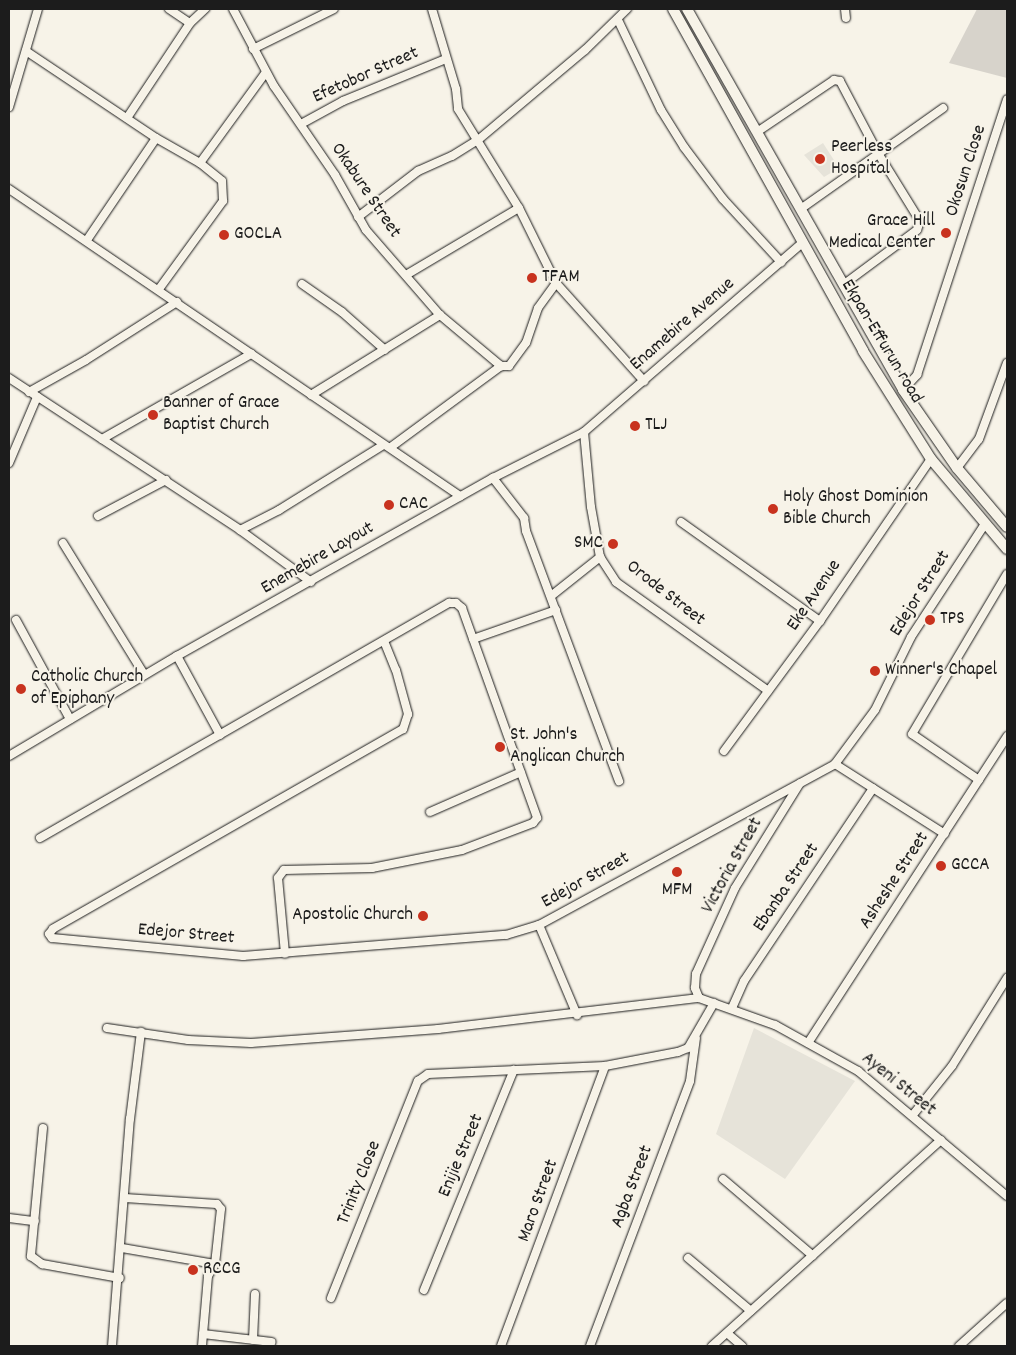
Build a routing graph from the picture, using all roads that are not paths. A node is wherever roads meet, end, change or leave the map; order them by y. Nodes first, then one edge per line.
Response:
1 (38, 9) edge
2 (169, 9) edge
3 (205, 9) edge
4 (233, 9) edge
5 (334, 9) edge
6 (432, 9) edge
7 (627, 9) edge
8 (673, 9) edge
9 (687, 9) edge
10 (845, 9) edge
11 (319, 12) edge
12 (846, 18) dead end
13 (618, 20) junction
14 (190, 23) junction
15 (253, 49) junction
16 (26, 51) junction
17 (446, 59) junction
18 (266, 72) junction
19 (1007, 100) edge
20 (9, 107) edge
21 (943, 108) dead end
22 (127, 118) junction
23 (301, 124) junction
24 (757, 132) junction
25 (156, 138) junction
26 (478, 140) junction
27 (878, 153) junction
28 (200, 163) junction
29 (9, 189) edge
30 (519, 208) junction
31 (802, 208) junction
32 (358, 217) junction
33 (87, 240) junction
34 (803, 242) junction
35 (780, 262) junction
36 (406, 275) junction
37 (556, 283) junction
38 (302, 284) dead end
39 (843, 285) junction
40 (159, 289) junction
41 (176, 302) junction
42 (440, 315) junction
43 (384, 350) junction
44 (251, 354) junction
45 (1007, 363) edge
46 (501, 366) junction
47 (9, 378) edge
48 (644, 381) junction
49 (903, 390) junction
50 (29, 392) junction
51 (311, 395) junction
52 (36, 397) junction
53 (584, 432) junction
54 (102, 439) junction
55 (382, 446) junction
56 (391, 447) junction
57 (931, 459) junction
58 (9, 463) edge
59 (957, 468) junction
60 (493, 478) junction
61 (166, 480) junction
62 (460, 496) junction
63 (98, 516) dead end
64 (681, 522) dead end
65 (985, 524) junction
66 (1007, 527) edge
67 (240, 530) junction
68 (62, 543) dead end
69 (1007, 549) edge
70 (600, 557) junction
71 (1007, 574) edge
72 (311, 582) junction
73 (551, 596) junction
74 (556, 610) junction
75 (16, 620) dead end
76 (820, 621) junction
77 (474, 639) junction
78 (384, 641) junction
79 (177, 656) junction
80 (144, 674) junction
81 (768, 691) junction
82 (70, 719) junction
83 (220, 735) junction
84 (1007, 736) edge
85 (724, 751) dead end
86 (9, 756) edge
87 (835, 764) junction
88 (521, 772) junction
89 (979, 780) junction
90 (620, 781) dead end
91 (802, 781) junction
92 (873, 788) junction
93 (430, 812) dead end
94 (945, 834) junction
95 (40, 838) dead end
96 (539, 925) junction
97 (285, 954) junction
98 (1007, 978) edge
99 (699, 998) junction
100 (714, 1003) junction
101 (732, 1008) junction
102 (578, 1015) junction
103 (107, 1028) dead end
104 (141, 1032) junction
105 (696, 1036) junction
106 (808, 1043) junction
107 (605, 1066) junction
108 (514, 1070) junction
109 (912, 1116) junction
110 (43, 1128) dead end
111 (941, 1140) junction
112 (723, 1179) dead end
113 (1007, 1196) edge
114 (125, 1198) junction
115 (9, 1218) edge
116 (35, 1221) junction
117 (122, 1248) junction
118 (813, 1256) junction
119 (688, 1258) dead end
120 (215, 1264) junction
121 (120, 1278) junction
122 (424, 1290) dead end
123 (255, 1294) dead end
124 (331, 1298) dead end
125 (1007, 1303) edge
126 (751, 1311) junction
127 (727, 1333) junction
128 (203, 1334) junction
129 (253, 1340) junction
130 (272, 1342) dead end
131 (112, 1346) edge
132 (202, 1346) edge
133 (501, 1346) edge
134 (590, 1346) edge
135 (712, 1346) edge
136 (742, 1346) edge
137 (959, 1346) edge

1 - 16 street
2 - 14 street
3 - 14 street
4 - 15 street, Okabure Street
5 - 11 street
6 - 17 street
7 - 13 street
8 - 34 main road, Ekpan-Effurun road
9 - 24 main road
10 - 12 street
11 - 15 street
13 - 26 street
13 - 35 street
14 - 22 street
15 - 18 street, Okabure Street
16 - 20 street
16 - 22 street
17 - 23 street, Efetobor Street
17 - 26 street
18 - 23 street, Okabure Street
18 - 28 street
19 - 49 street, Okosun Close
21 - 27 street
22 - 25 street
23 - 32 street, Okabure Street
24 - 27 street
24 - 31 main road
25 - 28 street
25 - 33 street
26 - 30 street
26 - 32 street
27 - 31 street
27 - 39 street
28 - 40 street
29 - 33 street
30 - 36 street
30 - 37 street
31 - 39 main road
32 - 36 street, Okabure Street
33 - 40 street
34 - 35 street, Enamebire Avenue
34 - 57 main road, Ekpan-Effurun road
35 - 48 street, Enamebire Avenue
36 - 42 street, Okabure Street
37 - 46 street
37 - 48 street
38 - 43 street
39 - 49 main road
40 - 41 street
41 - 44 street
41 - 50 street
42 - 43 street
42 - 46 street, Okabure Street
43 - 51 street
44 - 51 street
44 - 54 street
45 - 59 street
46 - 56 street
47 - 50 street
48 - 53 street, Enamebire Avenue
49 - 59 main road
50 - 52 street
51 - 55 street
52 - 54 street
52 - 58 street
53 - 60 street, Enemebire Layout
53 - 70 street, Orode Street
54 - 61 street
55 - 56 street
55 - 67 street
56 - 62 street
57 - 65 main road, Ekpan-Effurun road
57 - 76 street, Eke Avenue
59 - 66 main road
60 - 62 street, Enemebire Layout
60 - 73 street
61 - 63 street
61 - 67 street
62 - 72 street, Enemebire Layout
64 - 76 street
65 - 69 main road, Ekpan-Effurun road
65 - 87 street, Edejor Street
67 - 72 street
68 - 80 street
70 - 73 street
70 - 81 street, Orode Street
71 - 89 street
72 - 79 street, Enemebire Layout
73 - 74 street
74 - 77 street
74 - 90 street
75 - 82 street
76 - 81 street, Eke Avenue
77 - 78 street
77 - 88 street
78 - 83 street
78 - 97 street, Edejor Street
79 - 80 street, Enemebire Layout
79 - 83 street
80 - 82 street, Enemebire Layout
81 - 85 street, Eke Avenue
82 - 86 street, Enemebire Layout
83 - 95 street
84 - 89 street, Asheshe Street
87 - 91 street, Edejor Street
87 - 92 street
88 - 93 street
88 - 97 street
89 - 94 street, Asheshe Street
91 - 96 street, Edejor Street
91 - 99 street, Victoria Street
92 - 94 street
92 - 101 street, Ebanba Street
94 - 106 street, Asheshe Street
96 - 97 street, Edejor Street
96 - 102 street
98 - 109 street
99 - 100 street, Ayeni Street
99 - 102 street
100 - 101 street, Ayeni Street
100 - 105 street
101 - 106 street, Ayeni Street
102 - 104 street
103 - 104 street
104 - 114 street
105 - 107 street
105 - 134 street, Agba Street
106 - 109 street, Ayeni Street
107 - 108 street
107 - 133 street, Maro Street
108 - 122 street, Enijie Street
108 - 124 street, Trinity Close
109 - 111 street, Ayeni Street
110 - 116 street
111 - 113 street, Ayeni Street
111 - 118 street
112 - 118 street
114 - 117 street
114 - 120 street
115 - 116 street
116 - 121 street
117 - 120 street
117 - 121 street
118 - 126 street
119 - 126 street
120 - 128 street
121 - 131 street
123 - 129 street
125 - 137 street
126 - 127 street
127 - 135 street
127 - 136 street
128 - 129 street
128 - 132 street
129 - 130 street

